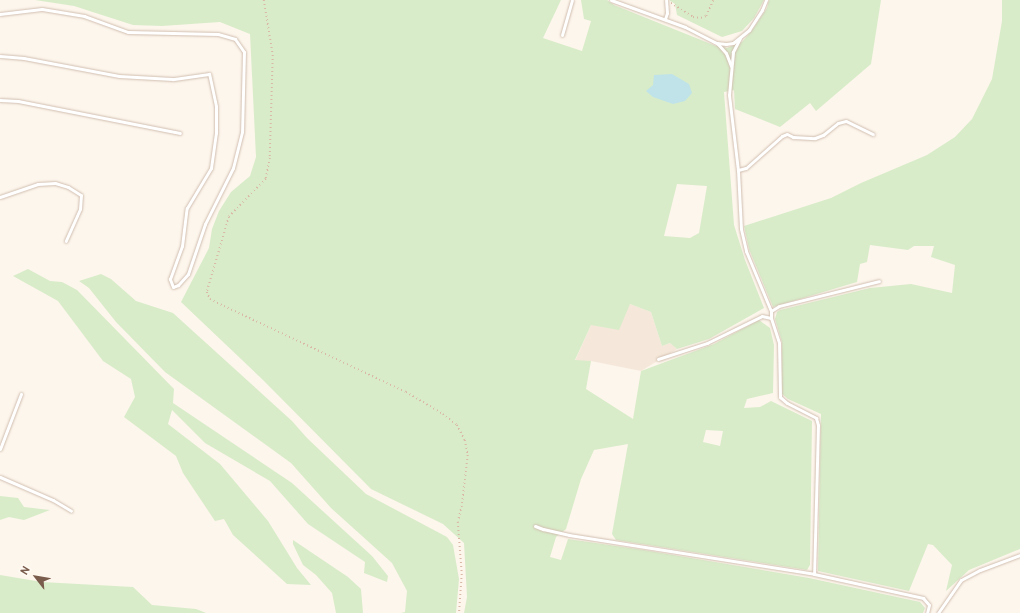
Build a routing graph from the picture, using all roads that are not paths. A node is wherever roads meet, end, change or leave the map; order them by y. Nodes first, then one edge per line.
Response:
1 (572, 0) edge
2 (611, 0) edge
3 (766, 0) edge
4 (666, 2) edge
5 (0, 14) edge
6 (665, 19) junction
7 (562, 35) dead end
8 (740, 38) junction
9 (717, 43) junction
10 (0, 56) edge
11 (731, 67) junction
12 (0, 100) edge
13 (180, 133) dead end
14 (873, 134) dead end
15 (738, 170) junction
16 (0, 197) edge
17 (66, 241) dead end
18 (879, 282) dead end
19 (771, 311) junction
20 (771, 318) junction
21 (658, 359) dead end
22 (21, 394) dead end
23 (0, 449) edge
24 (0, 477) edge
25 (71, 511) dead end
26 (536, 526) dead end
27 (1020, 555) edge
28 (814, 574) junction
29 (927, 613) edge
30 (938, 613) edge

1 - 7 lane
2 - 6 lane
3 - 8 lane
4 - 6 lane
5 - 10 lane
6 - 9 lane
8 - 9 lane
8 - 11 lane
9 - 11 lane
11 - 15 lane
12 - 13 lane
14 - 15 lane
15 - 19 lane
16 - 17 lane
18 - 19 lane
19 - 20 lane
20 - 21 lane
20 - 28 lane
22 - 23 lane
24 - 25 lane
26 - 28 lane
27 - 30 lane
28 - 29 lane

